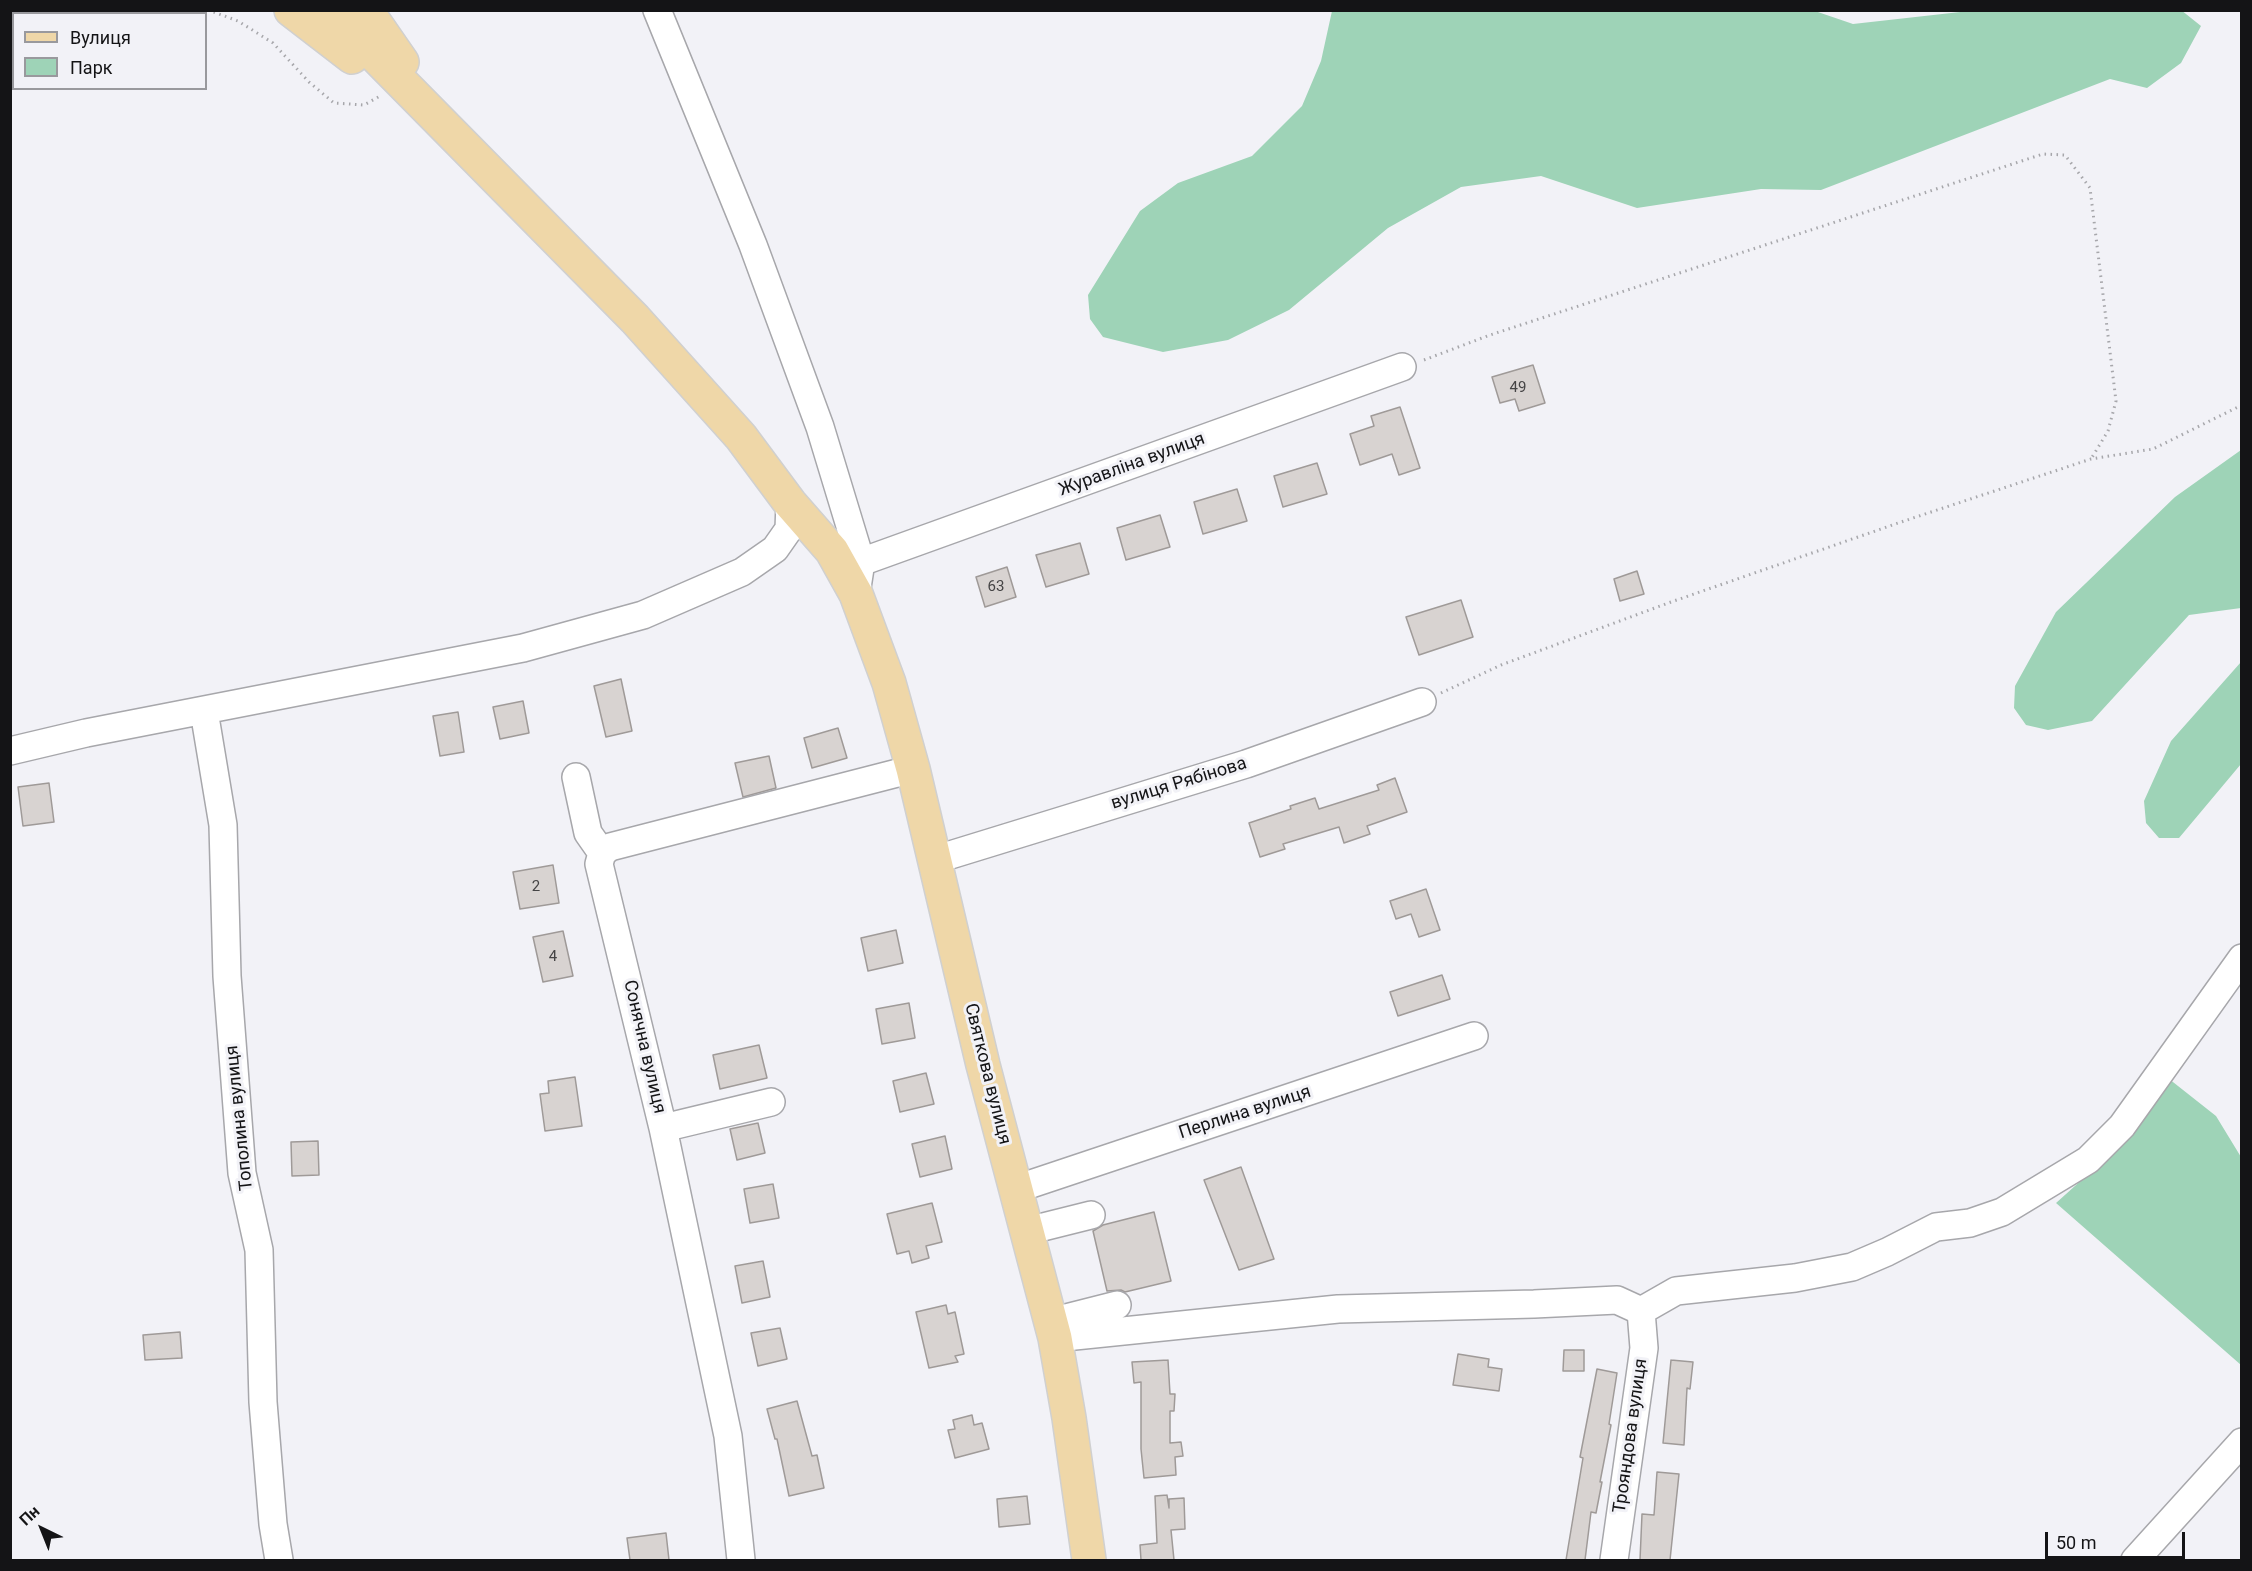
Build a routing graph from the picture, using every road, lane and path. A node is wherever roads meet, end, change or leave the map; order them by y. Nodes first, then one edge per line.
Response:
1 (207, 10) edge
2 (291, 10) edge
3 (330, 10) edge
4 (366, 10) edge
5 (657, 10) edge
6 (393, 89) junction
7 (453, 135) junction
8 (1402, 368) joint
9 (2241, 405) edge
10 (2091, 459) junction
11 (790, 503) junction
12 (861, 562) junction
13 (856, 594) junction
14 (1422, 702) joint
15 (204, 711) junction
16 (10, 751) edge
17 (913, 769) junction
18 (576, 777) dead end
19 (602, 854) junction
20 (934, 860) junction
21 (2241, 958) edge
22 (1474, 1036) dead end
23 (771, 1102) dead end
24 (663, 1128) junction
25 (1016, 1190) junction
26 (1091, 1215) dead end
27 (1027, 1231) junction
28 (1117, 1305) dead end
29 (1641, 1311) junction
30 (1053, 1330) junction
31 (2241, 1442) edge
32 (279, 1560) edge
33 (741, 1560) edge
34 (1089, 1560) edge
35 (1614, 1560) edge
36 (2135, 1560) edge

1 - 6 path
2 - 6 main road
3 - 7 main road
4 - 7 main road
5 - 12 street
6 - 7 main road
7 - 11 main road, Святкова вулиця
8 - 10 path
8 - 12 street, Журавліна вулиця
9 - 10 path
10 - 14 path
11 - 13 main road, Святкова вулиця
11 - 15 street
12 - 13 street
13 - 17 main road, Святкова вулиця
14 - 20 street, вулиця Рябінова
15 - 16 street
15 - 32 street, Тополина вулиця
17 - 19 street
17 - 20 main road, Святкова вулиця
18 - 19 street
19 - 24 street, Сонячна вулиця
20 - 25 main road, Святкова вулиця
21 - 29 street
22 - 25 street, Перлина вулиця
23 - 24 street
24 - 33 street, Сонячна вулиця
25 - 27 main road, Святкова вулиця
26 - 27 street
27 - 30 main road, Святкова вулиця
28 - 30 street
29 - 30 street
29 - 35 street, Трояндова вулиця
30 - 34 main road, Святкова вулиця
31 - 36 street

